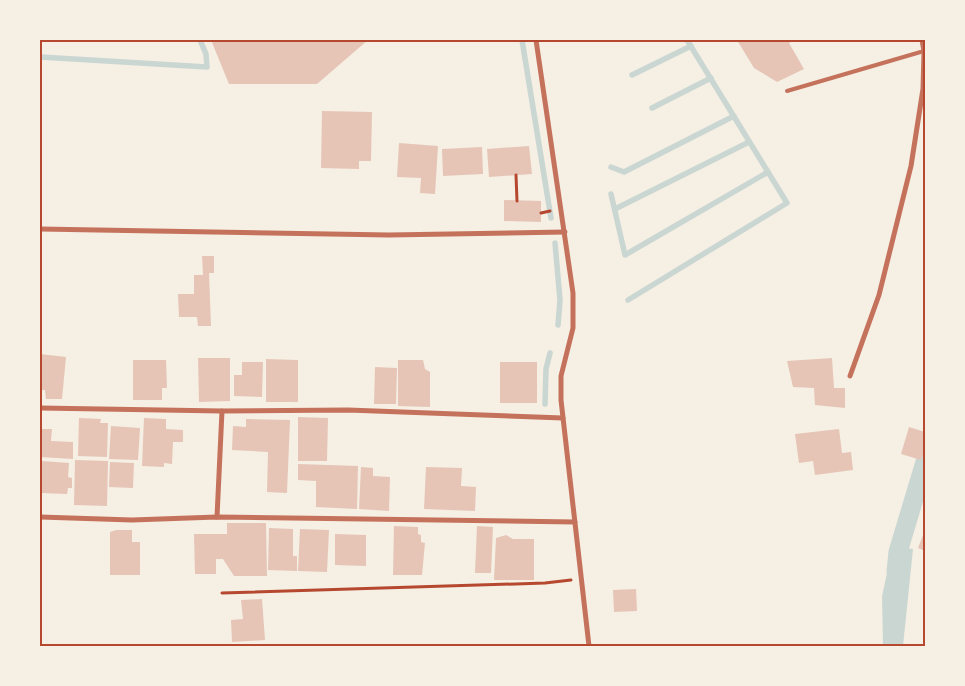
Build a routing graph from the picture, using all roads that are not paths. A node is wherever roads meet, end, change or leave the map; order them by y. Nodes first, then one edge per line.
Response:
1 (536, 40) edge
2 (922, 40) edge
3 (924, 51) edge
4 (787, 91) dead end
5 (40, 229) edge
6 (565, 232) junction
7 (850, 376) dead end
8 (40, 408) edge
9 (222, 412) junction
10 (563, 418) junction
11 (217, 516) junction
12 (40, 517) edge
13 (575, 522) junction
14 (589, 646) edge

1 - 6 street
2 - 3 street
3 - 4 lane
3 - 7 street
5 - 6 street
6 - 10 street
8 - 9 street
9 - 10 street
9 - 11 street
10 - 13 street
11 - 12 street
11 - 13 street
13 - 14 street

